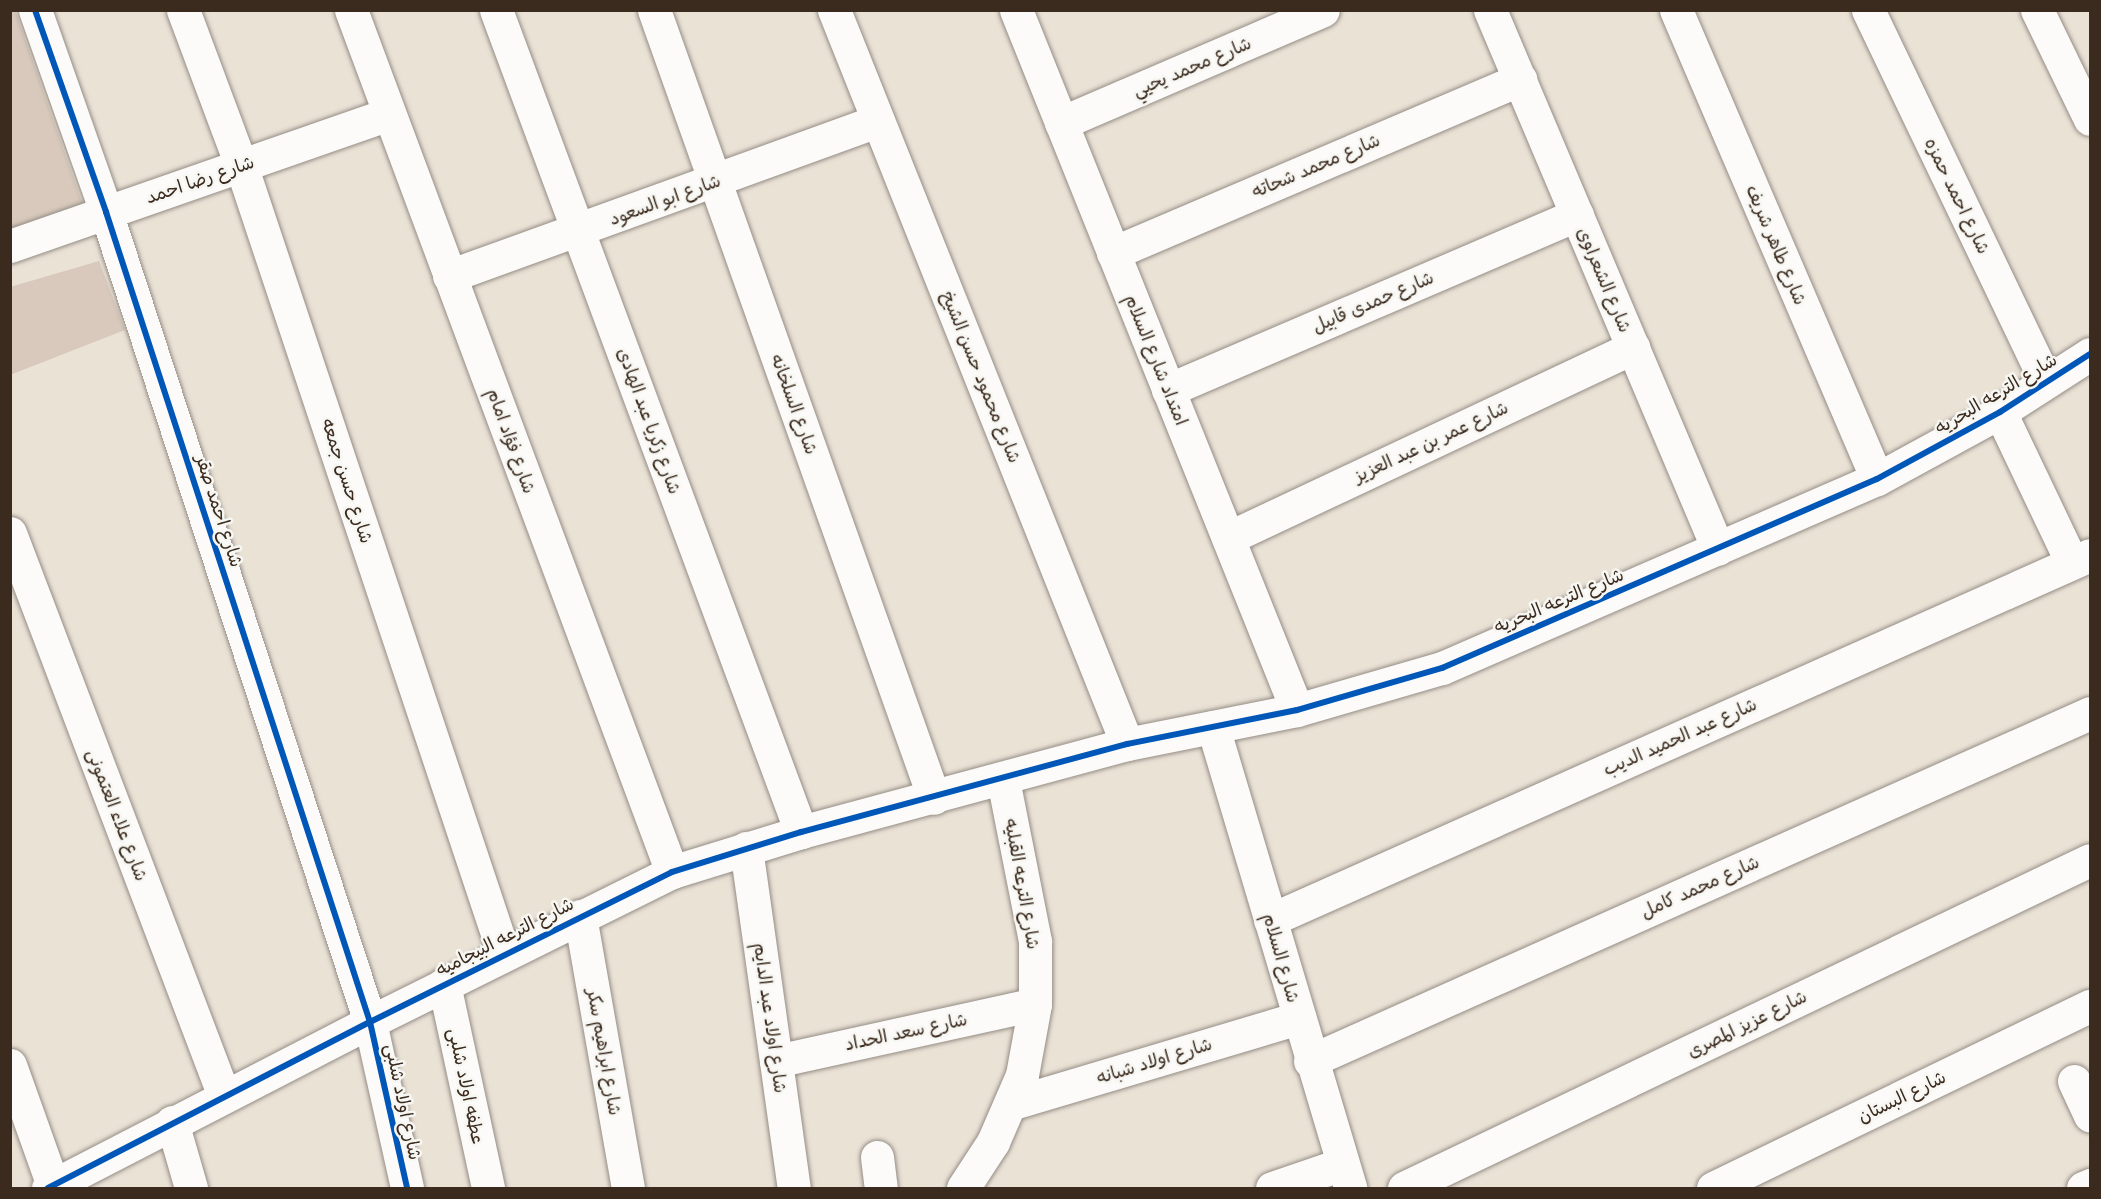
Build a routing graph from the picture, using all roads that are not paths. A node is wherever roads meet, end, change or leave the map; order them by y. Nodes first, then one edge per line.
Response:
1 (35, 10) edge
2 (183, 10) edge
3 (351, 10) edge
4 (496, 10) edge
5 (654, 10) edge
6 (834, 10) edge
7 (1016, 10) edge
8 (1323, 10) edge
9 (1490, 10) edge
10 (1676, 10) edge
11 (1868, 10) edge
12 (2037, 10) edge
13 (1520, 79) junction
14 (389, 114) junction
15 (2091, 119) edge
16 (878, 121) junction
17 (1061, 123) junction
18 (241, 165) junction
19 (715, 182) junction
20 (106, 212) junction
21 (1577, 214) junction
22 (578, 231) junction
23 (10, 246) edge
24 (1113, 253) junction
25 (449, 276) junction
26 (1633, 347) junction
27 (2091, 354) edge
28 (2046, 382) junction
29 (1168, 390) junction
30 (2000, 412) junction
31 (1877, 479) junction
32 (10, 534) edge
33 (1228, 538) junction
34 (1718, 549) junction
35 (2081, 559) edge
36 (1297, 710) junction
37 (2091, 712) edge
38 (1213, 727) junction
39 (1127, 744) junction
40 (1003, 780) junction
41 (934, 798) junction
42 (801, 831) junction
43 (746, 848) junction
44 (2091, 861) edge
45 (672, 872) junction
46 (580, 916) junction
47 (1270, 920) junction
48 (504, 954) junction
49 (444, 984) junction
50 (1035, 1004) junction
51 (2091, 1006) edge
52 (1299, 1018) junction
53 (370, 1022) junction
54 (776, 1061) junction
55 (1310, 1061) junction
56 (10, 1065) edge
57 (2074, 1081) dead end
58 (224, 1096) junction
59 (1010, 1104) junction
60 (2091, 1116) edge
61 (172, 1122) junction
62 (1346, 1176) edge
63 (2091, 1185) edge
64 (50, 1187) edge
65 (191, 1188) edge
66 (407, 1188) edge
67 (488, 1188) edge
68 (628, 1188) edge
69 (794, 1188) edge
70 (963, 1188) edge
71 (1272, 1188) edge
72 (1404, 1188) edge
73 (1713, 1188) edge
74 (2083, 1188) edge

1 - 20 street, شارع احمد صقر
2 - 18 street, شارع حسن جمعه
3 - 14 street, شارع فؤاد امام
4 - 22 street, شارع زكريا عبد الهادى
5 - 19 street, شارع السلخانه
6 - 16 street, شارع محمود حسن الشيخ
7 - 17 street, امتداد شارع السلام
8 - 17 street, شارع محمد يحيي
9 - 13 street, شارع الشعراوى
10 - 31 street, شارع طاهر شريف
11 - 28 street, شارع احمد حمزه
12 - 15 street
13 - 21 street, شارع الشعراوى
13 - 24 street, شارع محمد شحاته
14 - 18 street, شارع رضا احمد
14 - 25 street, شارع فؤاد امام
16 - 19 street, شارع ابو السعود
16 - 39 street, شارع محمود حسن الشيخ
17 - 24 street, امتداد شارع السلام
18 - 20 street, شارع رضا احمد
18 - 48 street, شارع حسن جمعه
19 - 22 street, شارع ابو السعود
19 - 41 street, شارع السلخانه
20 - 23 street, شارع رضا احمد
20 - 53 street, شارع احمد صقر
21 - 26 street, شارع الشعراوى
21 - 29 street, شارع حمدى قابيل
22 - 25 street, شارع ابو السعود
22 - 42 street, شارع زكريا عبد الهادى
24 - 29 street, امتداد شارع السلام
25 - 45 street, شارع فؤاد امام
26 - 33 street, شارع عمر بن عبد العزيز
26 - 34 street, شارع الشعراوى
27 - 28 street, شارع الترعه البحريه
28 - 30 street, شارع الترعه البحريه
29 - 33 street, امتداد شارع السلام
30 - 31 street, شارع الترعه البحريه
30 - 35 street
31 - 34 street, شارع الترعه البحريه
32 - 58 street, شارع علاء العتمونى
33 - 36 street, امتداد شارع السلام
34 - 36 street, شارع الترعه البحريه
35 - 47 street, شارع عبد الحميد الديب
36 - 38 street, شارع الترعه البحريه
37 - 55 street, شارع محمد كامل
38 - 39 street, شارع الترعه البحريه
38 - 47 street, شارع السلام
39 - 40 street, شارع الترعه البحريه
40 - 41 street, شارع الترعه البيجاميه
40 - 50 street, شارع الترعه القبليه
41 - 42 street, شارع الترعه البيجاميه
42 - 43 street, شارع الترعه البيجاميه
43 - 45 street, شارع الترعه البيجاميه
43 - 54 street, شارع اولاد عبد الدايم
44 - 72 street, شارع عزيز المصرى
45 - 46 street, شارع الترعه البيجاميه
46 - 48 street, شارع الترعه البيجاميه
46 - 68 street, شارع ابراهيم سكر
47 - 52 street, شارع السلام
48 - 49 street, شارع الترعه البيجاميه
49 - 53 street, شارع الترعه البيجاميه
49 - 67 street, عطفه اولاد شلبى
50 - 54 street, شارع سعد الحداد
50 - 59 street, شارع الترعه القبليه
51 - 73 street, شارع البستان
52 - 55 street, شارع السلام
52 - 59 street, شارع اولاد شبانه
53 - 58 street, شارع الترعه البيجاميه
53 - 66 street, شارع اولاد شلبى
54 - 69 street, شارع اولاد عبد الدايم
55 - 62 street, شارع السلام
56 - 64 street
57 - 60 street
58 - 61 street, شارع الترعه البيجاميه
59 - 70 street, شارع الترعه القبليه
61 - 64 street, شارع الترعه البيجاميه
61 - 65 street
62 - 71 street
63 - 74 street

